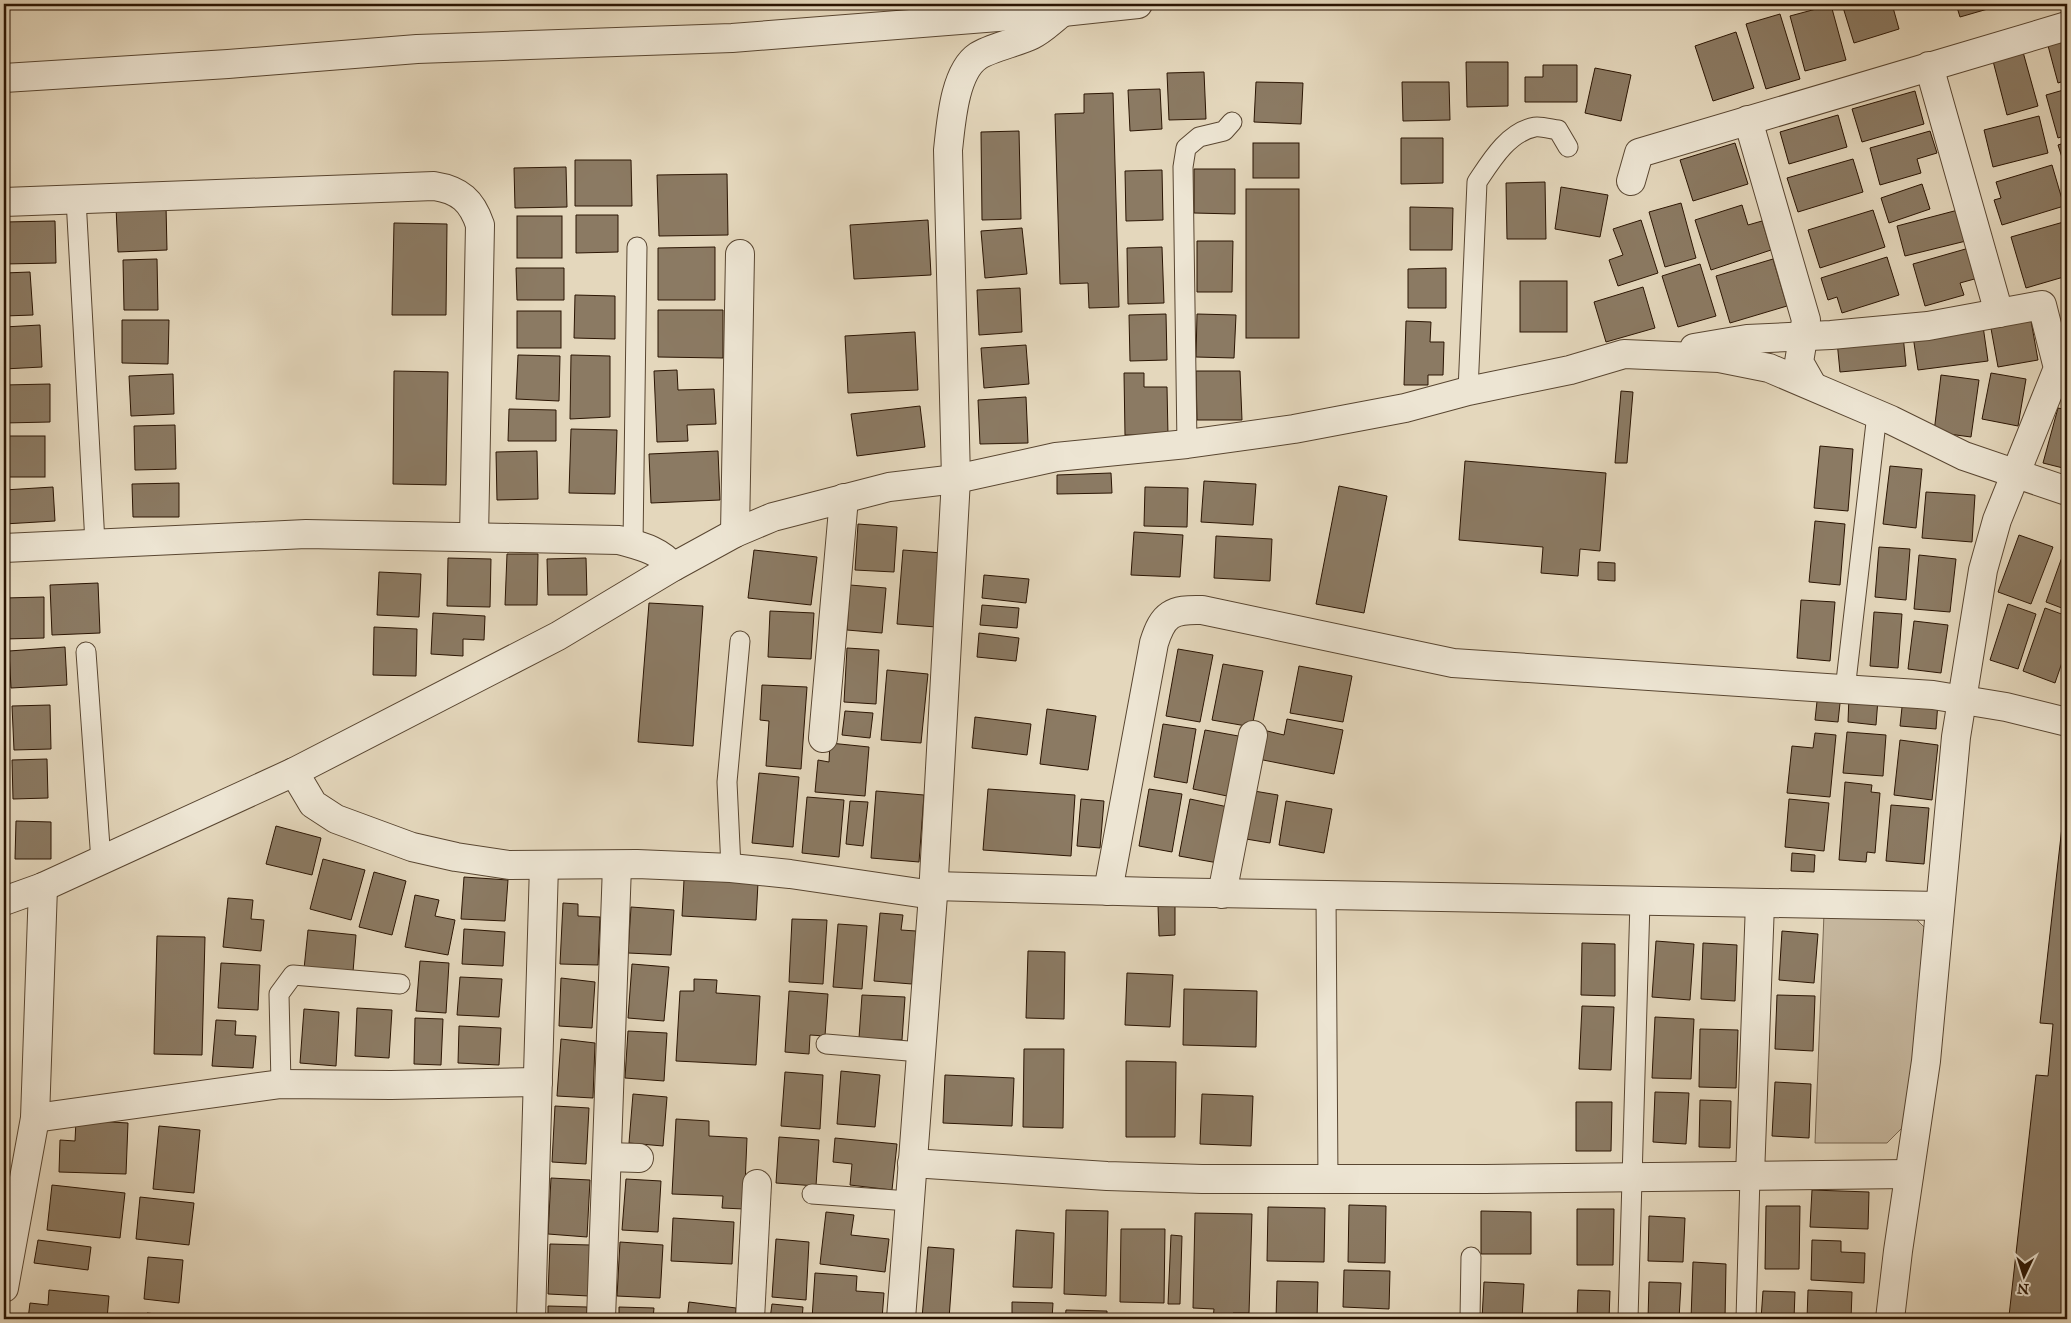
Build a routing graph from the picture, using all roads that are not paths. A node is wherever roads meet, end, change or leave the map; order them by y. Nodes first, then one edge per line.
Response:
1 (1138, 4) edge
2 (1063, 12) junction
3 (2067, 26) edge
4 (1929, 66) junction
5 (4, 78) edge
6 (1748, 120) junction
7 (1232, 122) dead end
8 (1568, 147) dead end
9 (1631, 181) dead end
10 (76, 199) junction
11 (4, 202) edge
12 (637, 247) dead end
13 (740, 254) dead end
14 (2000, 313) junction
15 (1804, 335) junction
16 (1676, 358) junction
17 (1812, 385) junction
18 (1468, 391) junction
19 (1877, 414) junction
20 (1187, 444) junction
21 (2016, 474) junction
22 (956, 479) junction
23 (2067, 491) edge
24 (844, 498) junction
25 (735, 533) junction
26 (474, 537) junction
27 (95, 543) junction
28 (633, 544) junction
29 (4, 548) edge
30 (673, 567) junction
31 (740, 641) dead end
32 (86, 652) dead end
33 (1845, 690) junction
34 (1962, 698) junction
35 (2067, 722) edge
36 (1253, 735) dead end
37 (823, 738) dead end
38 (294, 772) junction
39 (101, 860) junction
40 (617, 864) junction
41 (544, 865) junction
42 (731, 868) junction
43 (43, 887) junction
44 (933, 890) junction
45 (1108, 891) junction
46 (1222, 894) junction
47 (1326, 895) junction
48 (4, 901) edge
49 (1640, 901) junction
50 (1760, 903) junction
51 (1940, 906) junction
52 (400, 984) dead end
53 (826, 1044) dead end
54 (920, 1052) junction
55 (538, 1082) junction
56 (281, 1084) junction
57 (35, 1118) junction
58 (607, 1157) junction
59 (638, 1158) dead end
60 (912, 1162) junction
61 (1909, 1174) junction
62 (1750, 1176) junction
63 (1632, 1177) junction
64 (1328, 1180) junction
65 (757, 1184) dead end
66 (812, 1194) dead end
67 (909, 1201) junction
68 (1471, 1257) dead end
69 (4, 1288) edge
70 (531, 1319) edge
71 (601, 1319) edge
72 (750, 1319) edge
73 (901, 1319) edge
74 (1470, 1319) edge
75 (1628, 1319) edge
76 (1746, 1319) edge
77 (1890, 1319) edge

1 - 2 street
2 - 5 street
2 - 22 street
3 - 4 street
4 - 6 street
4 - 14 street
6 - 9 street
6 - 15 street
7 - 20 lane
8 - 18 lane
10 - 11 street
10 - 26 street
10 - 27 lane
12 - 28 lane
13 - 25 street
14 - 15 street
14 - 21 street
15 - 16 street
15 - 17 street
16 - 17 street
16 - 18 street
17 - 19 street
18 - 20 street
19 - 21 street
19 - 33 lane
20 - 22 street
21 - 23 street
21 - 34 street
22 - 24 street
22 - 44 street
24 - 25 street
24 - 37 street
25 - 30 street
26 - 27 street
26 - 28 street
27 - 29 street
28 - 30 street
30 - 38 street
31 - 42 lane
32 - 39 lane
33 - 34 street
33 - 45 street
34 - 35 street
34 - 51 street
36 - 46 street
38 - 39 street
38 - 41 street
39 - 43 street
40 - 41 street
40 - 42 street
40 - 58 street
41 - 55 street
42 - 44 street
43 - 48 street
43 - 57 street
44 - 45 street
44 - 54 street
45 - 46 street
46 - 47 street
47 - 49 street
47 - 64 lane
49 - 50 street
49 - 63 lane
50 - 51 street
50 - 62 street
51 - 61 street
52 - 56 lane
53 - 54 lane
54 - 60 street
55 - 56 street
55 - 70 street
56 - 57 street
57 - 69 street
58 - 59 street
58 - 71 street
60 - 64 street
60 - 67 street
61 - 62 street
61 - 77 street
62 - 63 street
62 - 76 lane
63 - 64 street
63 - 75 lane
65 - 72 street
66 - 67 lane
67 - 73 street
68 - 74 lane

